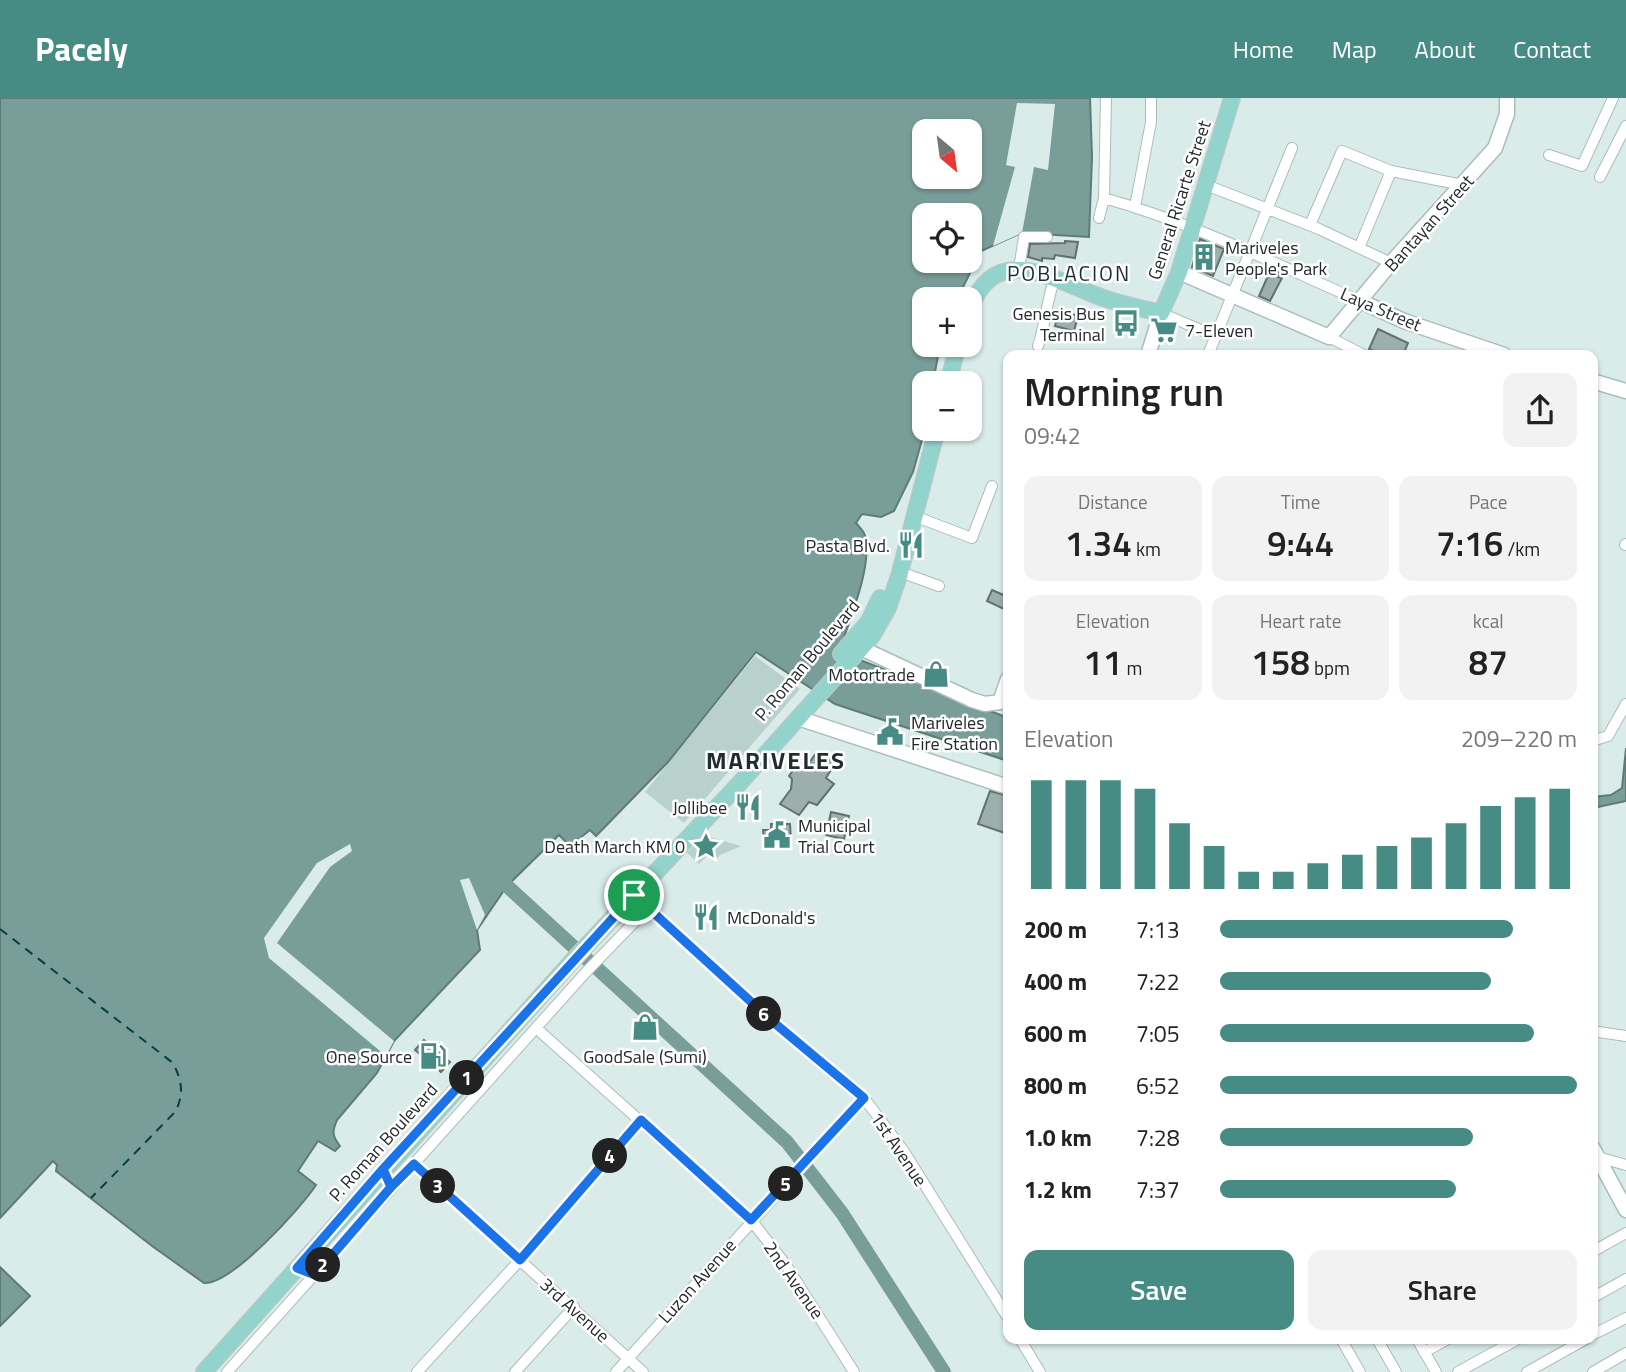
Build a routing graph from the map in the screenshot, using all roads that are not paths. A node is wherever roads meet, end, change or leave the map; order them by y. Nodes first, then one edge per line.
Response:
1 (1106, 98) edge
2 (1151, 98) edge
3 (1232, 98) edge
4 (1507, 98) edge
5 (1613, 98) edge
6 (1626, 126) edge
7 (1292, 148) dead end
8 (1549, 155) dead end
9 (1391, 171) junction
10 (1600, 177) dead end
11 (1206, 185) junction
12 (1463, 185) junction
13 (1104, 198) junction
14 (1135, 207) junction
15 (1268, 208) junction
16 (1099, 218) dead end
17 (1310, 225) junction
18 (1193, 228) junction
19 (1047, 237) dead end
20 (1359, 248) junction
21 (1250, 253) junction
22 (1391, 263) junction
23 (1019, 270) junction
24 (1179, 272) junction
25 (1055, 278) junction
26 (981, 287) edge
27 (1232, 295) junction
28 (1360, 301) junction
29 (1161, 313) junction
30 (1215, 336) junction
31 (1329, 337) junction
32 (1038, 346) dead end
33 (1150, 350) edge
34 (1210, 350) edge
35 (1354, 350) edge
36 (1489, 350) edge
37 (1598, 383) edge
38 (1626, 391) edge
39 (934, 441) edge
40 (992, 486) dead end
41 (914, 516) junction
42 (900, 572) junction
43 (939, 586) dead end
44 (855, 650) junction
45 (809, 698) junction
46 (1003, 703) edge
47 (1626, 704) edge
48 (798, 718) junction
49 (1598, 739) edge
50 (1003, 785) edge
51 (706, 816) junction
52 (634, 895) junction
53 (648, 908) junction
54 (536, 1028) junction
55 (1598, 1032) edge
56 (1626, 1036) edge
57 (864, 1098) junction
58 (641, 1120) junction
59 (1598, 1153) edge
60 (1598, 1158) edge
61 (414, 1164) junction
62 (1626, 1166) edge
63 (383, 1169) junction
64 (391, 1187) junction
65 (1626, 1210) edge
66 (751, 1220) junction
67 (1626, 1233) edge
68 (1598, 1249) edge
69 (520, 1260) junction
70 (297, 1268) junction
71 (315, 1275) junction
72 (1626, 1279) edge
73 (1598, 1295) edge
74 (574, 1307) junction
75 (1003, 1310) edge
76 (1626, 1318) edge
77 (1598, 1332) edge
78 (1023, 1344) edge
79 (1344, 1344) edge
80 (1380, 1344) edge
81 (1420, 1344) edge
82 (1439, 1344) edge
83 (1509, 1344) edge
84 (1577, 1344) edge
85 (1424, 1352) junction
86 (1626, 1353) edge
87 (628, 1359) junction
88 (204, 1372) edge
89 (227, 1372) edge
90 (416, 1372) edge
91 (515, 1372) edge
92 (616, 1372) edge
93 (643, 1372) edge
94 (854, 1372) edge
95 (1040, 1372) edge
96 (1360, 1372) edge
97 (1396, 1372) edge
98 (1436, 1372) edge
99 (1458, 1372) edge
100 (1527, 1372) edge
101 (1593, 1372) edge

1 - 13 street
2 - 14 street
3 - 11 main road, General Ricarte Street
4 - 12 street, Bantayan Street
5 - 8 street
6 - 10 street
7 - 15 street
9 - 12 street
9 - 17 street
9 - 20 street
11 - 15 street
11 - 18 main road, General Ricarte Street
12 - 22 street, Bantayan Street
13 - 14 street, Laya Street
13 - 16 street
14 - 18 street, Laya Street
15 - 17 street
15 - 21 street
17 - 20 street
18 - 21 street, Laya Street
18 - 24 main road, General Ricarte Street
19 - 23 street
20 - 22 street
21 - 27 street
21 - 28 street, Laya Street
22 - 28 street, Bantayan Street
23 - 25 main road
23 - 26 main road
24 - 27 street
24 - 29 main road, General Ricarte Street
25 - 29 main road
25 - 32 street
27 - 30 street
27 - 31 street
28 - 31 street, Bantayan Street
28 - 36 street, Laya Street
29 - 30 street
29 - 33 street
30 - 34 street
31 - 35 street
37 - 38 street
39 - 41 main road, P. Roman Boulevard
40 - 41 street
41 - 42 main road, P. Roman Boulevard
41 - 44 main road, P. Roman Boulevard
42 - 43 street
42 - 44 main road, P. Roman Boulevard
44 - 45 main road, P. Roman Boulevard
44 - 46 street
45 - 48 main road, P. Roman Boulevard
45 - 51 main road, P. Roman Boulevard
47 - 49 street
48 - 50 street
48 - 51 main road, P. Roman Boulevard
51 - 52 main road, P. Roman Boulevard
52 - 53 street, 1st Avenue
52 - 63 main road, P. Roman Boulevard
53 - 54 street
53 - 57 street, 1st Avenue
54 - 58 street, 2nd Avenue
54 - 61 street
55 - 56 street
57 - 66 street, Luzon Avenue
57 - 75 street, 1st Avenue
58 - 66 street, 2nd Avenue
58 - 69 street
59 - 62 street
60 - 65 street
61 - 64 street
61 - 69 street, 3rd Avenue
63 - 64 street
63 - 70 main road, P. Roman Boulevard
64 - 71 street
66 - 87 street, Luzon Avenue
66 - 94 street, 2nd Avenue
67 - 68 street
69 - 74 street, 3rd Avenue
69 - 90 street
70 - 71 street
70 - 88 main road, P. Roman Boulevard
71 - 89 street
72 - 73 street
74 - 87 street, 3rd Avenue
74 - 91 street
76 - 77 street
78 - 95 street
79 - 96 street
80 - 97 street
81 - 85 street
82 - 85 street
83 - 99 street
84 - 100 street
85 - 98 street
86 - 101 street
87 - 92 street, Luzon Avenue
87 - 93 street, 3rd Avenue

